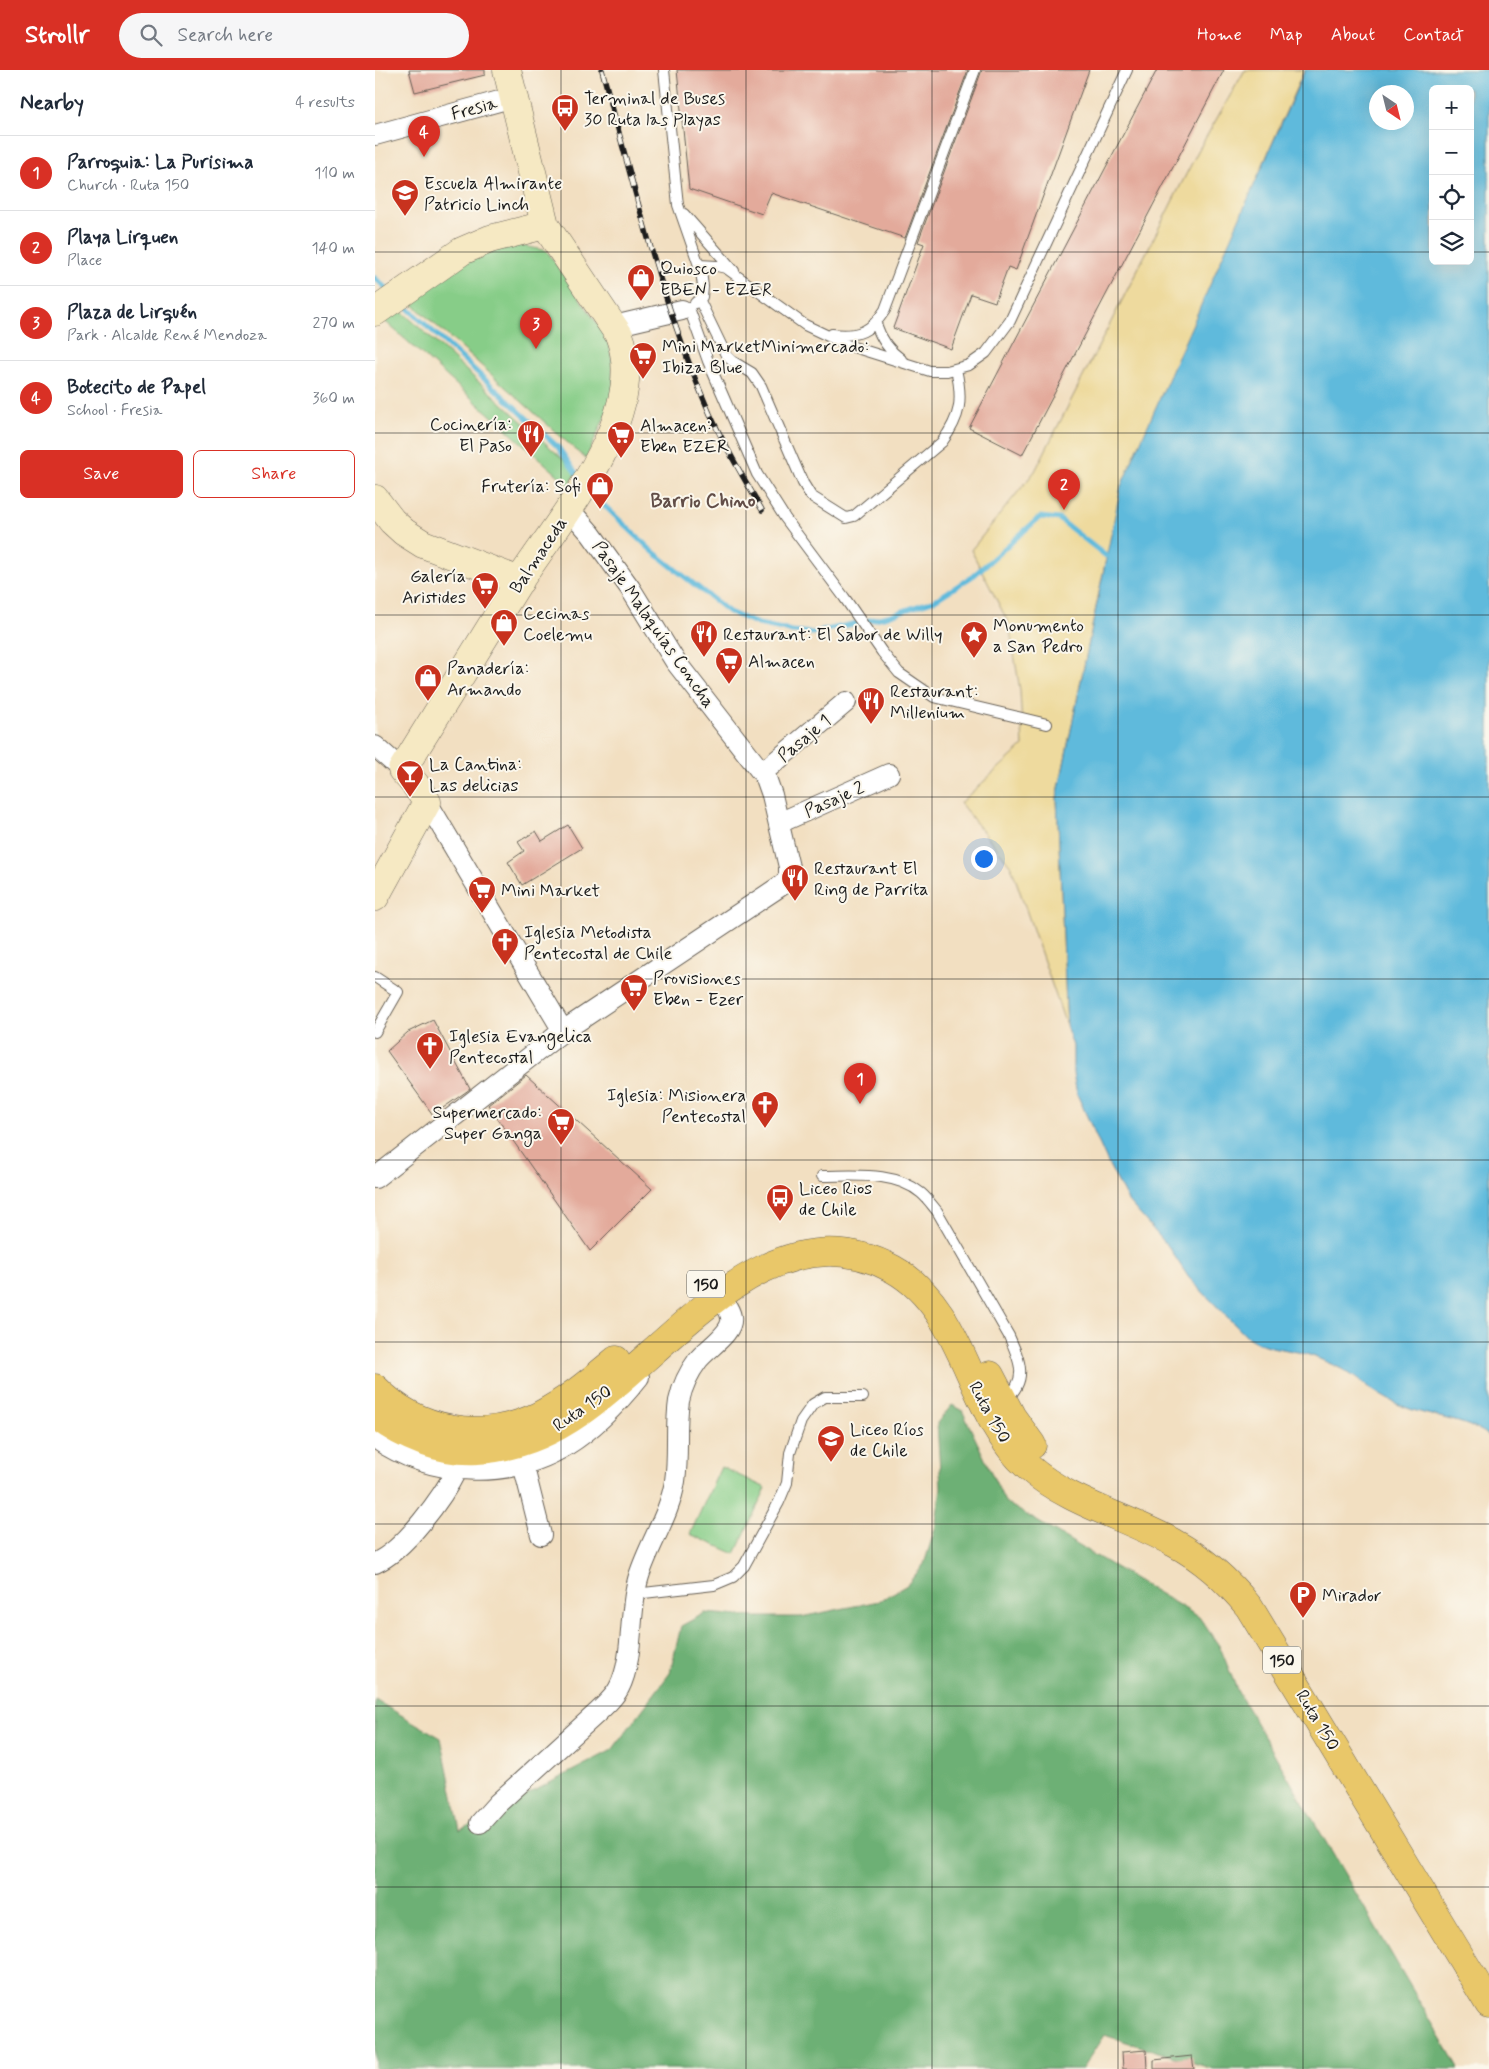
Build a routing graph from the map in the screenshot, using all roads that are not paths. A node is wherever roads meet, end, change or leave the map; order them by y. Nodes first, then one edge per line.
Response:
1 (507, 70) edge
2 (665, 70) edge
3 (975, 70) edge
4 (1127, 70) edge
5 (514, 97) junction
6 (375, 136) edge
7 (678, 205) junction
8 (545, 225) junction
9 (699, 266) junction
10 (739, 276) junction
11 (699, 299) junction
12 (686, 309) junction
13 (377, 311) edge
14 (876, 324) junction
15 (614, 326) junction
16 (823, 334) junction
17 (908, 364) junction
18 (956, 369) junction
19 (375, 500) edge
20 (574, 502) junction
21 (520, 581) junction
22 (846, 702) dead end
23 (1047, 724) dead end
24 (375, 746) edge
25 (402, 770) junction
26 (762, 773) junction
27 (889, 774) dead end
28 (427, 802) junction
29 (779, 823) junction
30 (375, 897) edge
31 (375, 977) edge
32 (563, 1031) junction
33 (375, 1032) edge
34 (821, 1176) dead end
35 (375, 1178) edge
36 (713, 1290) junction
37 (661, 1345) junction
38 (375, 1388) edge
39 (863, 1397) dead end
40 (1003, 1402) junction
41 (375, 1415) edge
42 (375, 1438) edge
43 (523, 1464) junction
44 (457, 1469) junction
45 (541, 1535) dead end
46 (375, 1563) edge
47 (635, 1594) junction
48 (480, 1823) dead end
49 (1489, 1973) edge
50 (1489, 2004) edge

1 - 5 street
2 - 7 lane
3 - 14 lane
4 - 18 lane
5 - 6 street, Fresia
5 - 8 street
7 - 9 lane
7 - 10 lane
8 - 13 street
8 - 15 street, Balmaceda
9 - 10 lane
9 - 11 lane
10 - 16 lane
11 - 12 lane
11 - 18 lane
12 - 15 street
12 - 23 lane
14 - 16 lane
14 - 17 lane
15 - 20 street, Balmaceda
16 - 17 lane
17 - 18 lane
19 - 21 street
20 - 21 street, Balmaceda
20 - 26 street, Pasaje Malaquías Concha
21 - 25 street, Balmaceda
22 - 26 street, Pasaje 1
24 - 25 street
25 - 28 street
26 - 29 street, Pasaje Malaquías Concha
27 - 29 street, Pasaje 2
28 - 30 street
28 - 32 street
29 - 32 street, Pasaje Malaquías Concha
31 - 33 lane
32 - 35 street
34 - 40 lane
36 - 37 main road, Ruta 150 / 150
36 - 38 main road, Ruta 150 / 150
36 - 40 main road, Ruta 150 / 150
36 - 47 street
36 - 50 main road, Ruta 150 / 150
37 - 41 main road, Ruta 150 / 150
37 - 43 street
39 - 47 lane
40 - 49 main road, Ruta 150 / 150
42 - 44 street
43 - 44 street
43 - 45 street
44 - 46 street
47 - 48 street

